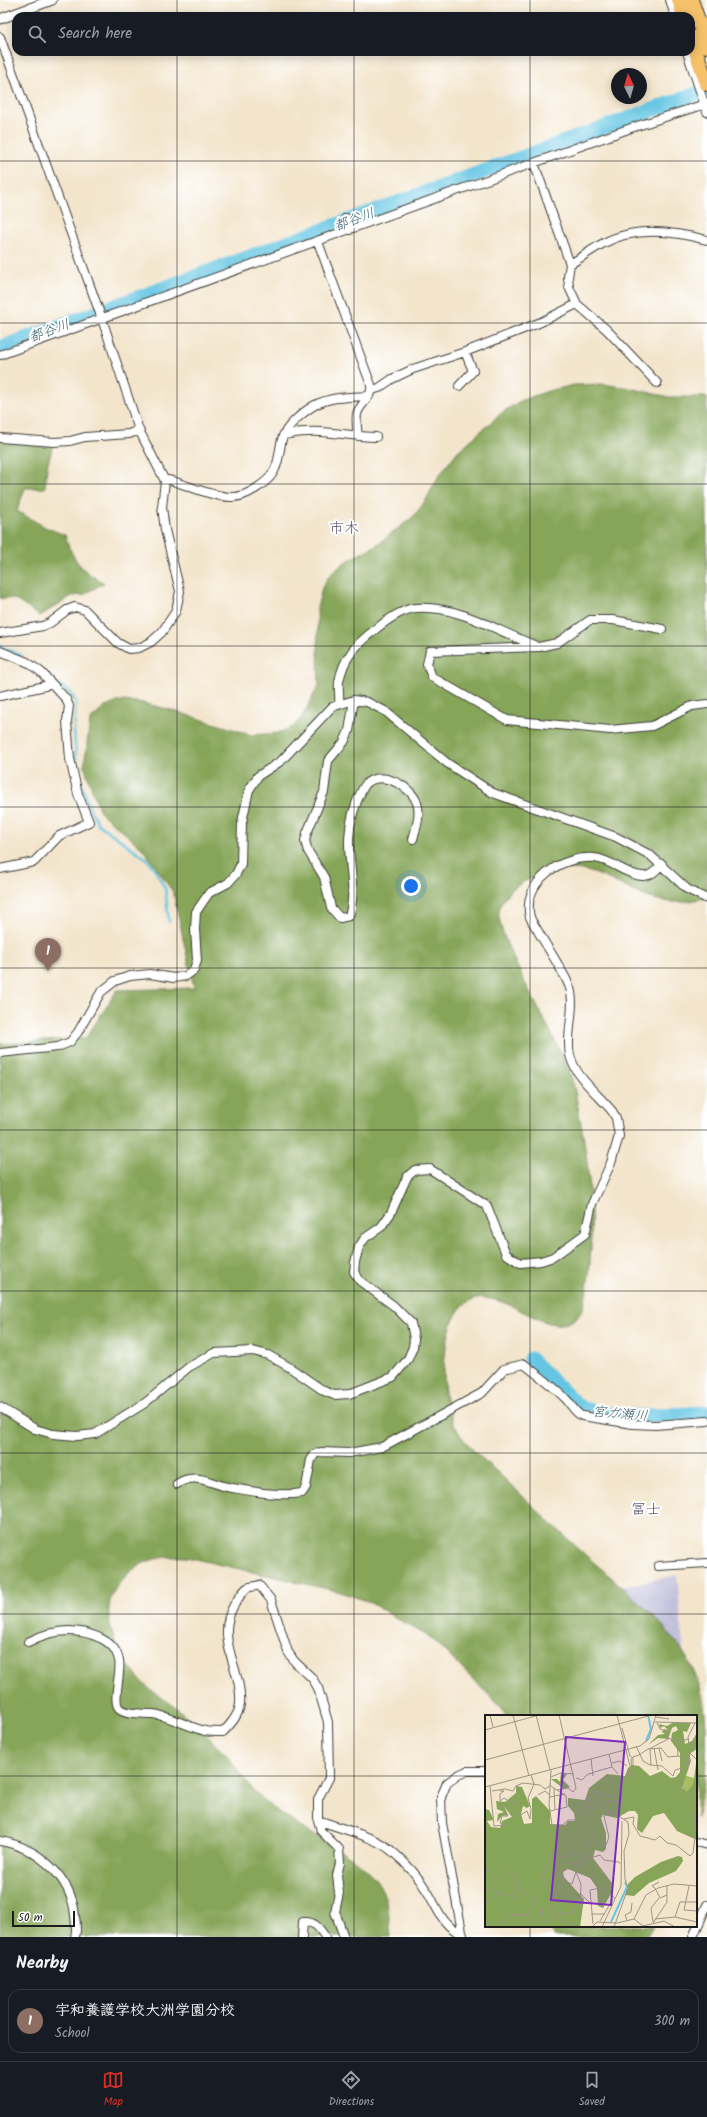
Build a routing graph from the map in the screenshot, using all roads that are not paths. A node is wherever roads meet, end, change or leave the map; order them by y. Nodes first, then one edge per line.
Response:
1 (52, 0) edge
2 (670, 0) edge
3 (679, 0) edge
4 (691, 0) edge
5 (19, 12) edge
6 (674, 12) edge
7 (683, 12) edge
8 (12, 15) edge
9 (0, 19) edge
10 (0, 37) edge
11 (707, 46) edge
12 (695, 49) edge
13 (688, 56) edge
14 (707, 84) edge
15 (706, 106) edge
16 (534, 163) junction
17 (346, 218) dead end
18 (350, 228) junction
19 (707, 240) edge
20 (318, 242) junction
21 (570, 264) junction
22 (577, 304) junction
23 (100, 314) junction
24 (465, 352) junction
25 (0, 355) edge
26 (657, 383) dead end
27 (459, 386) dead end
28 (370, 393) junction
29 (139, 430) junction
30 (283, 435) junction
31 (358, 436) junction
32 (376, 437) dead end
33 (0, 438) edge
34 (165, 480) junction
35 (662, 629) dead end
36 (0, 633) edge
37 (539, 647) junction
38 (0, 651) edge
39 (50, 682) junction
40 (0, 696) edge
41 (354, 700) junction
42 (339, 704) junction
43 (707, 704) edge
44 (413, 839) dead end
45 (662, 864) junction
46 (0, 869) edge
47 (707, 899) edge
48 (0, 1053) edge
49 (0, 1407) edge
50 (707, 1421) edge
51 (177, 1484) dead end
52 (707, 1564) edge
53 (658, 1566) dead end
54 (28, 1642) dead end
55 (485, 1771) edge
56 (318, 1820) junction
57 (0, 1840) edge
58 (697, 1842) edge
59 (707, 1845) edge
60 (707, 1904) edge
61 (463, 1936) edge
62 (75, 1937) edge
63 (302, 1937) edge
64 (325, 1937) edge
65 (344, 1937) edge
66 (693, 1937) edge

1 - 5 street
2 - 6 street
3 - 7 highway
4 - 11 highway
8 - 9 street
10 - 23 street
12 - 14 highway
13 - 15 street
15 - 16 street
16 - 18 street
16 - 21 street
17 - 18 street
18 - 20 street
19 - 21 street
20 - 23 street
20 - 28 street
21 - 22 street
22 - 24 street
22 - 26 street
23 - 25 street
23 - 29 street
24 - 27 street
24 - 28 street
28 - 30 street
28 - 31 street
29 - 33 street
29 - 34 street
30 - 31 street
30 - 34 street
31 - 32 street
34 - 36 street
35 - 37 street
37 - 42 street
37 - 43 street
38 - 39 street
39 - 40 street
39 - 46 street
41 - 42 street
41 - 44 street
41 - 45 street
42 - 48 street
45 - 47 street
45 - 49 street
50 - 51 street
52 - 53 street
54 - 56 street
55 - 61 street
56 - 61 street
56 - 65 street
57 - 62 street
58 - 59 street
60 - 66 street
63 - 64 street

